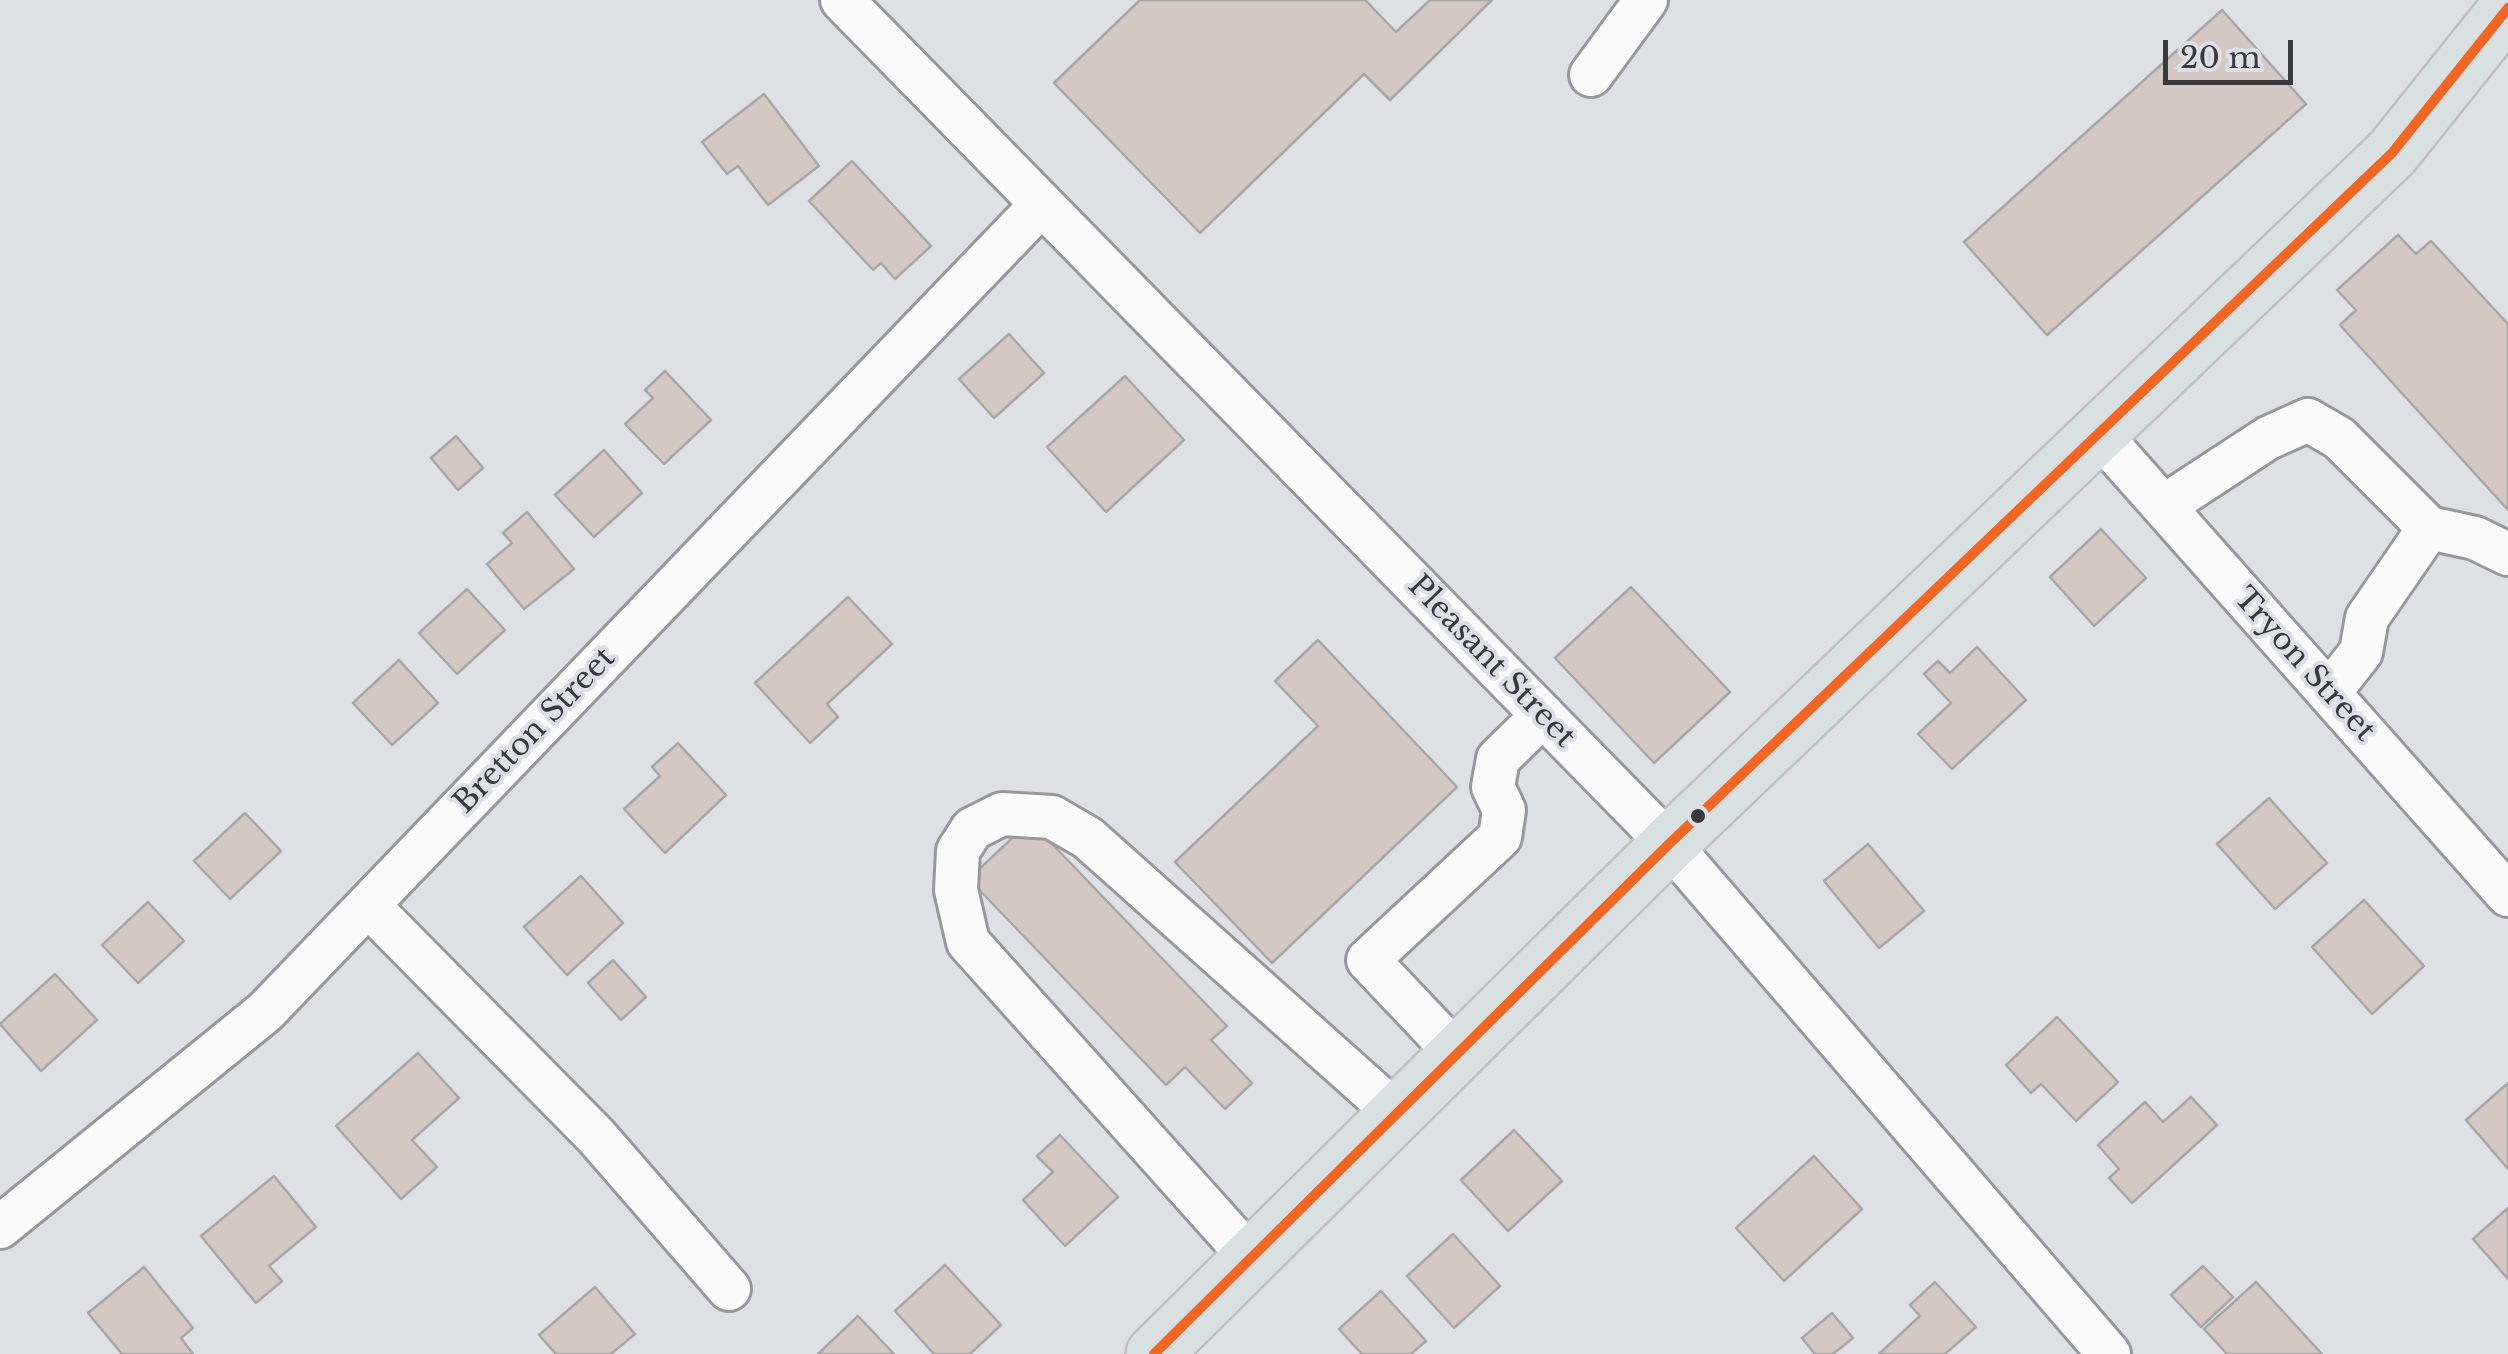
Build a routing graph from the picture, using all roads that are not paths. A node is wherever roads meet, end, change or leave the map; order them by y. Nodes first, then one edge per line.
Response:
1 (842, 0) edge
2 (1646, 0) edge
3 (2508, 8) edge
4 (1591, 75) dead end
5 (1042, 204) junction
6 (2100, 435) junction
7 (2164, 506) junction
8 (2430, 528) junction
9 (2508, 554) edge
10 (2329, 692) junction
11 (1543, 716) junction
12 (1669, 844) junction
13 (2508, 895) edge
14 (368, 904) junction
15 (1457, 1054) junction
16 (1397, 1114) junction
17 (0, 1227) edge
18 (1251, 1258) junction
19 (729, 1289) dead end
20 (1154, 1354) edge
21 (2109, 1354) edge

1 - 5 street, Pleasant Street
2 - 4 street
3 - 6 main road
5 - 11 street, Pleasant Street
5 - 14 street, Bretton Street
6 - 7 street, Tryon Street
6 - 12 main road
7 - 8 street
7 - 10 street, Tryon Street
8 - 9 street
8 - 10 street
10 - 13 street, Tryon Street
11 - 12 street, Pleasant Street
11 - 15 street
12 - 15 main road
12 - 21 street, Pleasant Street
14 - 17 street, Bretton Street
14 - 19 street
15 - 16 main road
16 - 18 main road
16 - 18 street
18 - 20 main road

